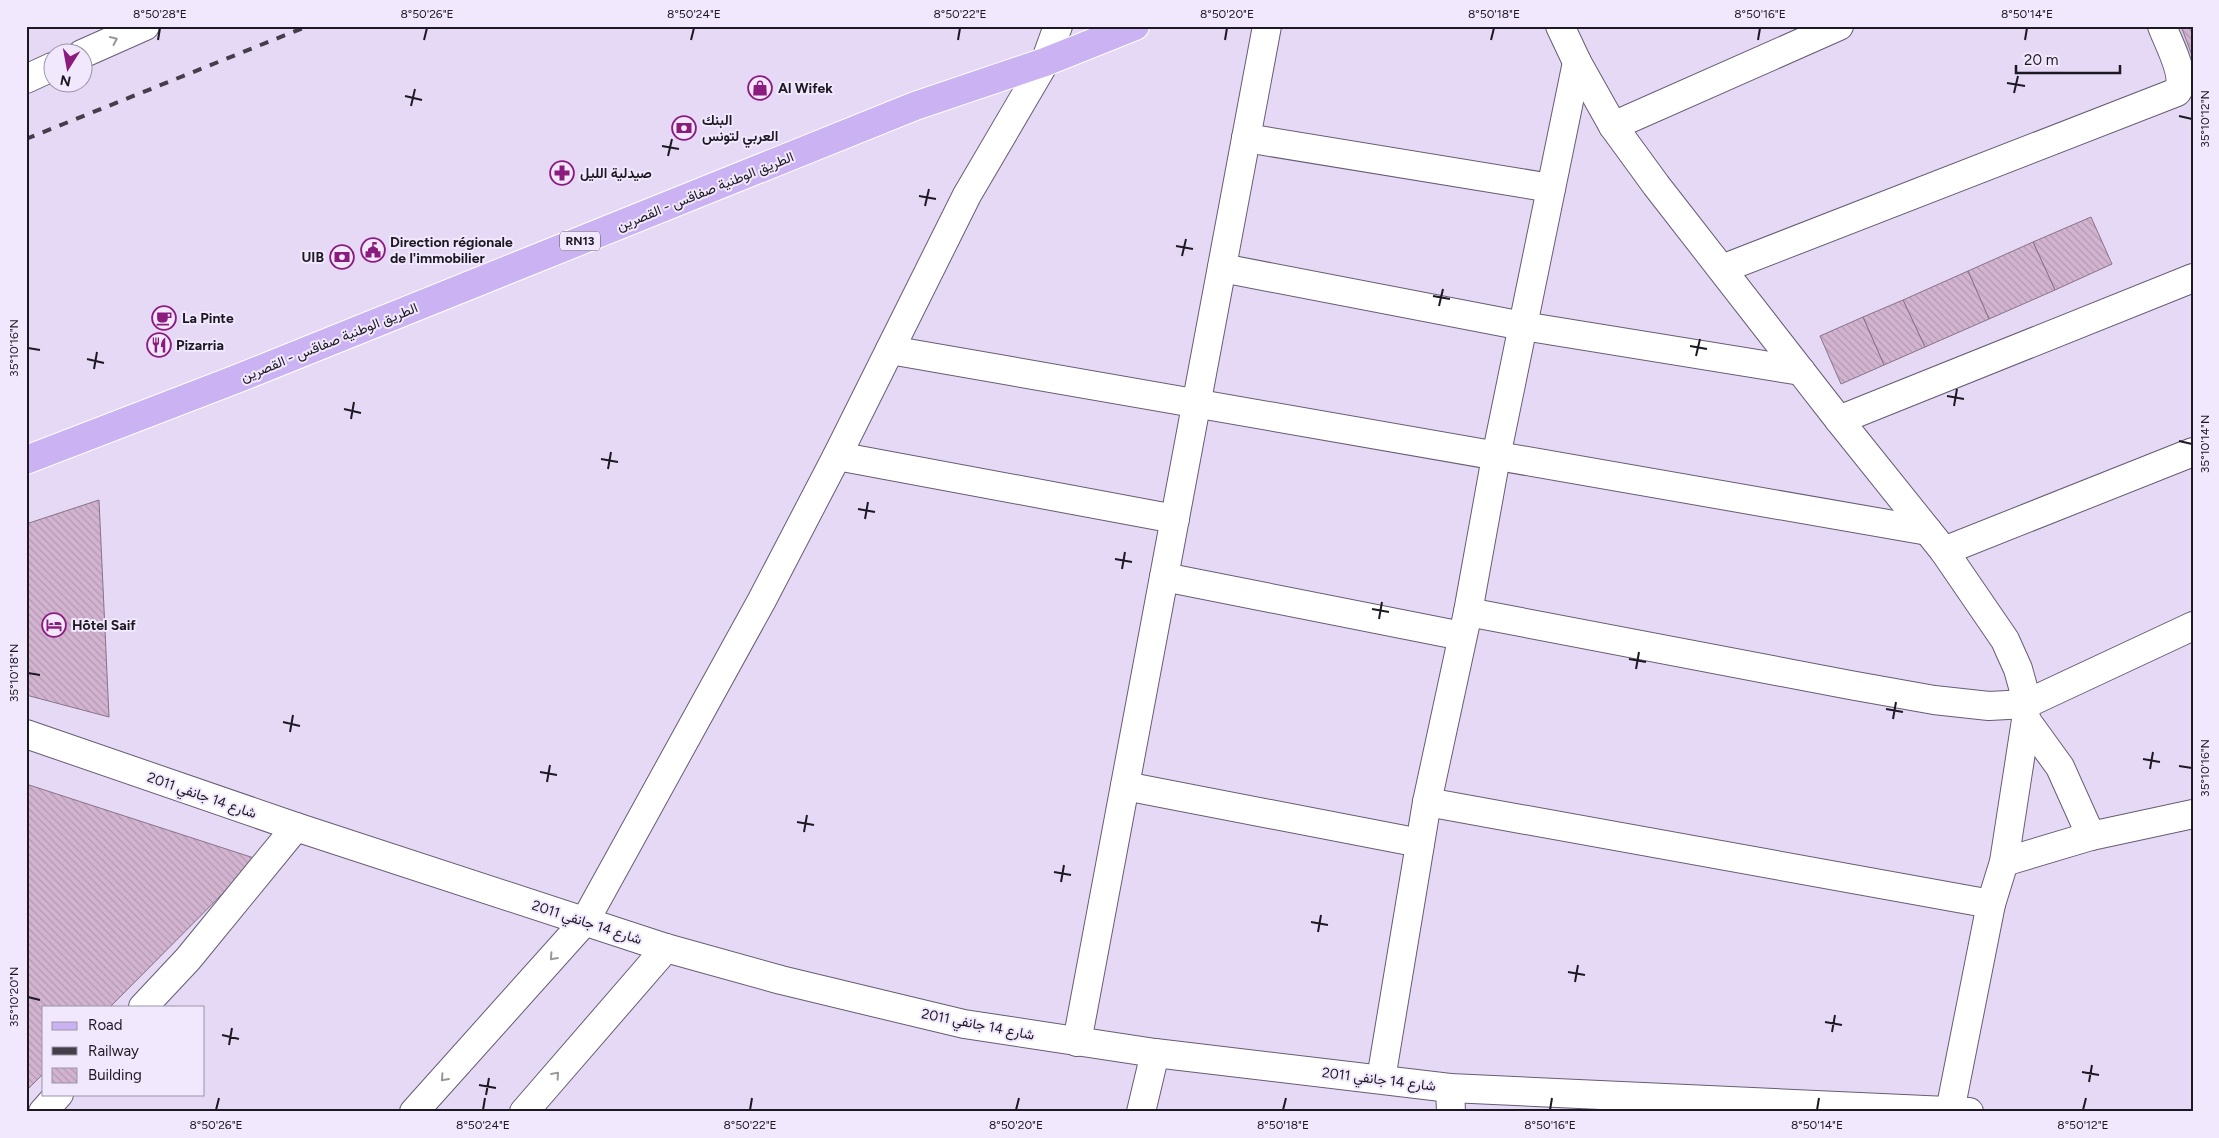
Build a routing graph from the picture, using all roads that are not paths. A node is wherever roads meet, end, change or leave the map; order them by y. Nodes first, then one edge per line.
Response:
1 (145, 26) edge
2 (1058, 26) edge
3 (1135, 26) edge
4 (1267, 26) edge
5 (1560, 26) edge
6 (1839, 26) edge
7 (2162, 26) edge
8 (92, 50) edge
9 (1044, 62) junction
10 (1577, 62) junction
11 (42, 72) edge
12 (26, 79) edge
13 (1613, 126) junction
14 (1246, 138) junction
15 (1552, 188) junction
16 (1222, 268) junction
17 (1722, 270) junction
18 (2193, 278) edge
19 (1523, 326) junction
20 (890, 350) junction
21 (1801, 371) junction
22 (1196, 405) junction
23 (1839, 420) junction
24 (2193, 452) edge
25 (837, 456) junction
26 (1496, 457) junction
27 (26, 460) edge
28 (1175, 519) junction
29 (1936, 541) junction
30 (1164, 577) junction
31 (1465, 624) junction
32 (2193, 626) edge
33 (2026, 712) junction
34 (26, 734) edge
35 (1125, 786) junction
36 (1427, 802) junction
37 (2193, 814) edge
38 (296, 827) junction
39 (2091, 836) junction
40 (1420, 844) junction
41 (2004, 862) junction
42 (1991, 904) junction
43 (585, 921) junction
44 (666, 948) junction
45 (144, 1006) edge
46 (1077, 1042) junction
47 (1155, 1053) junction
48 (1381, 1079) junction
49 (58, 1096) edge
50 (1450, 1100) edge
51 (1950, 1111) edge
52 (43, 1112) edge
53 (414, 1112) edge
54 (524, 1112) edge
55 (1141, 1112) edge
56 (1969, 1112) edge

8 -> 1 street
2 - 9 street
3 - 9 main road, الطريق الوطنية صفاقس - القصرين / RN13
4 - 14 street
5 - 10 street
6 - 13 street
7 - 17 street
9 - 20 street
9 - 27 main road, الطريق الوطنية صفاقس - القصرين / RN13
10 - 13 street
10 - 15 street
11 - 12 street
13 - 17 street
14 - 15 street
14 - 16 street
15 - 19 street
16 - 19 street
16 - 22 street
17 - 21 street
18 - 23 street
19 - 21 street
19 - 26 street
20 - 22 street
20 - 25 street
21 - 23 street
22 - 26 street
22 - 28 street
23 - 29 street
24 - 29 street
25 - 28 street
25 - 43 street
26 - 29 street
26 - 31 street
28 - 30 street
29 - 33 street
30 - 31 street
30 - 35 street
31 - 33 street
31 - 36 street
32 - 33 street
33 - 39 street
33 - 41 street
34 - 38 street, شارع 14 جانفي 2011
35 - 40 street
35 - 46 street
36 - 40 street
36 - 42 street
37 - 39 street
38 - 43 street, شارع 14 جانفي 2011
38 - 45 street
39 - 41 street
40 - 48 street
41 - 42 street
42 - 51 street
43 - 44 street, شارع 14 جانفي 2011
43 -> 53 street
44 - 46 street, شارع 14 جانفي 2011
54 -> 44 street
46 - 47 street, شارع 14 جانفي 2011
47 - 48 street, شارع 14 جانفي 2011
47 - 55 street
48 - 50 street, شارع 14 جانفي 2011
49 - 52 street
50 - 51 street, شارع 14 جانفي 2011
51 - 56 street, شارع 14 جانفي 2011

